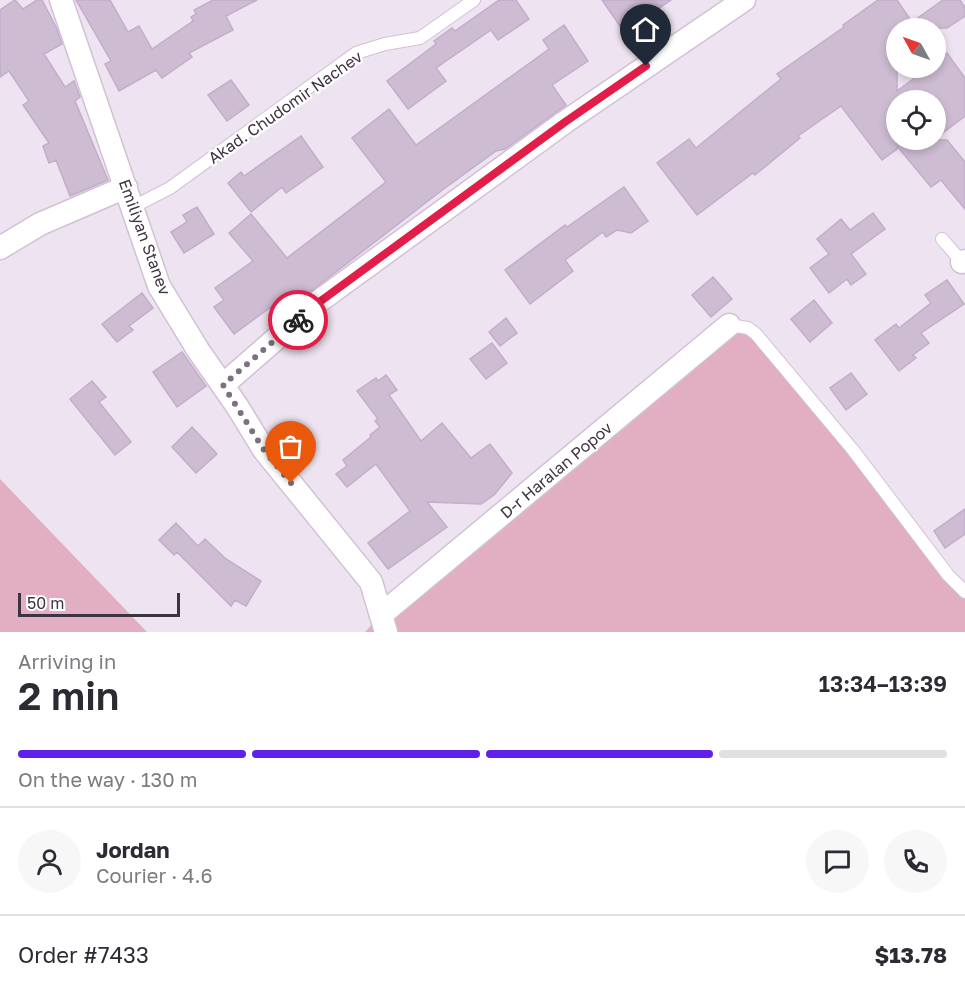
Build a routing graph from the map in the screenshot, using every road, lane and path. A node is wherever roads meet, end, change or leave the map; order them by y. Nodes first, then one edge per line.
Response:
1 (61, 0) edge
2 (474, 0) edge
3 (744, 0) edge
4 (129, 197) junction
5 (942, 239) dead end
6 (0, 248) edge
7 (964, 262) edge
8 (729, 325) joint
9 (223, 385) junction
10 (965, 592) edge
11 (384, 623) edge

1 - 4 street, Emiliyan Stanev
2 - 4 lane, Akad. Chudomir Nachev
3 - 9 street
4 - 6 street
4 - 9 street, Emiliyan Stanev
5 - 7 lane
8 - 10 lane
8 - 11 street, D-r Haralan Popov
9 - 11 street, Emiliyan Stanev

